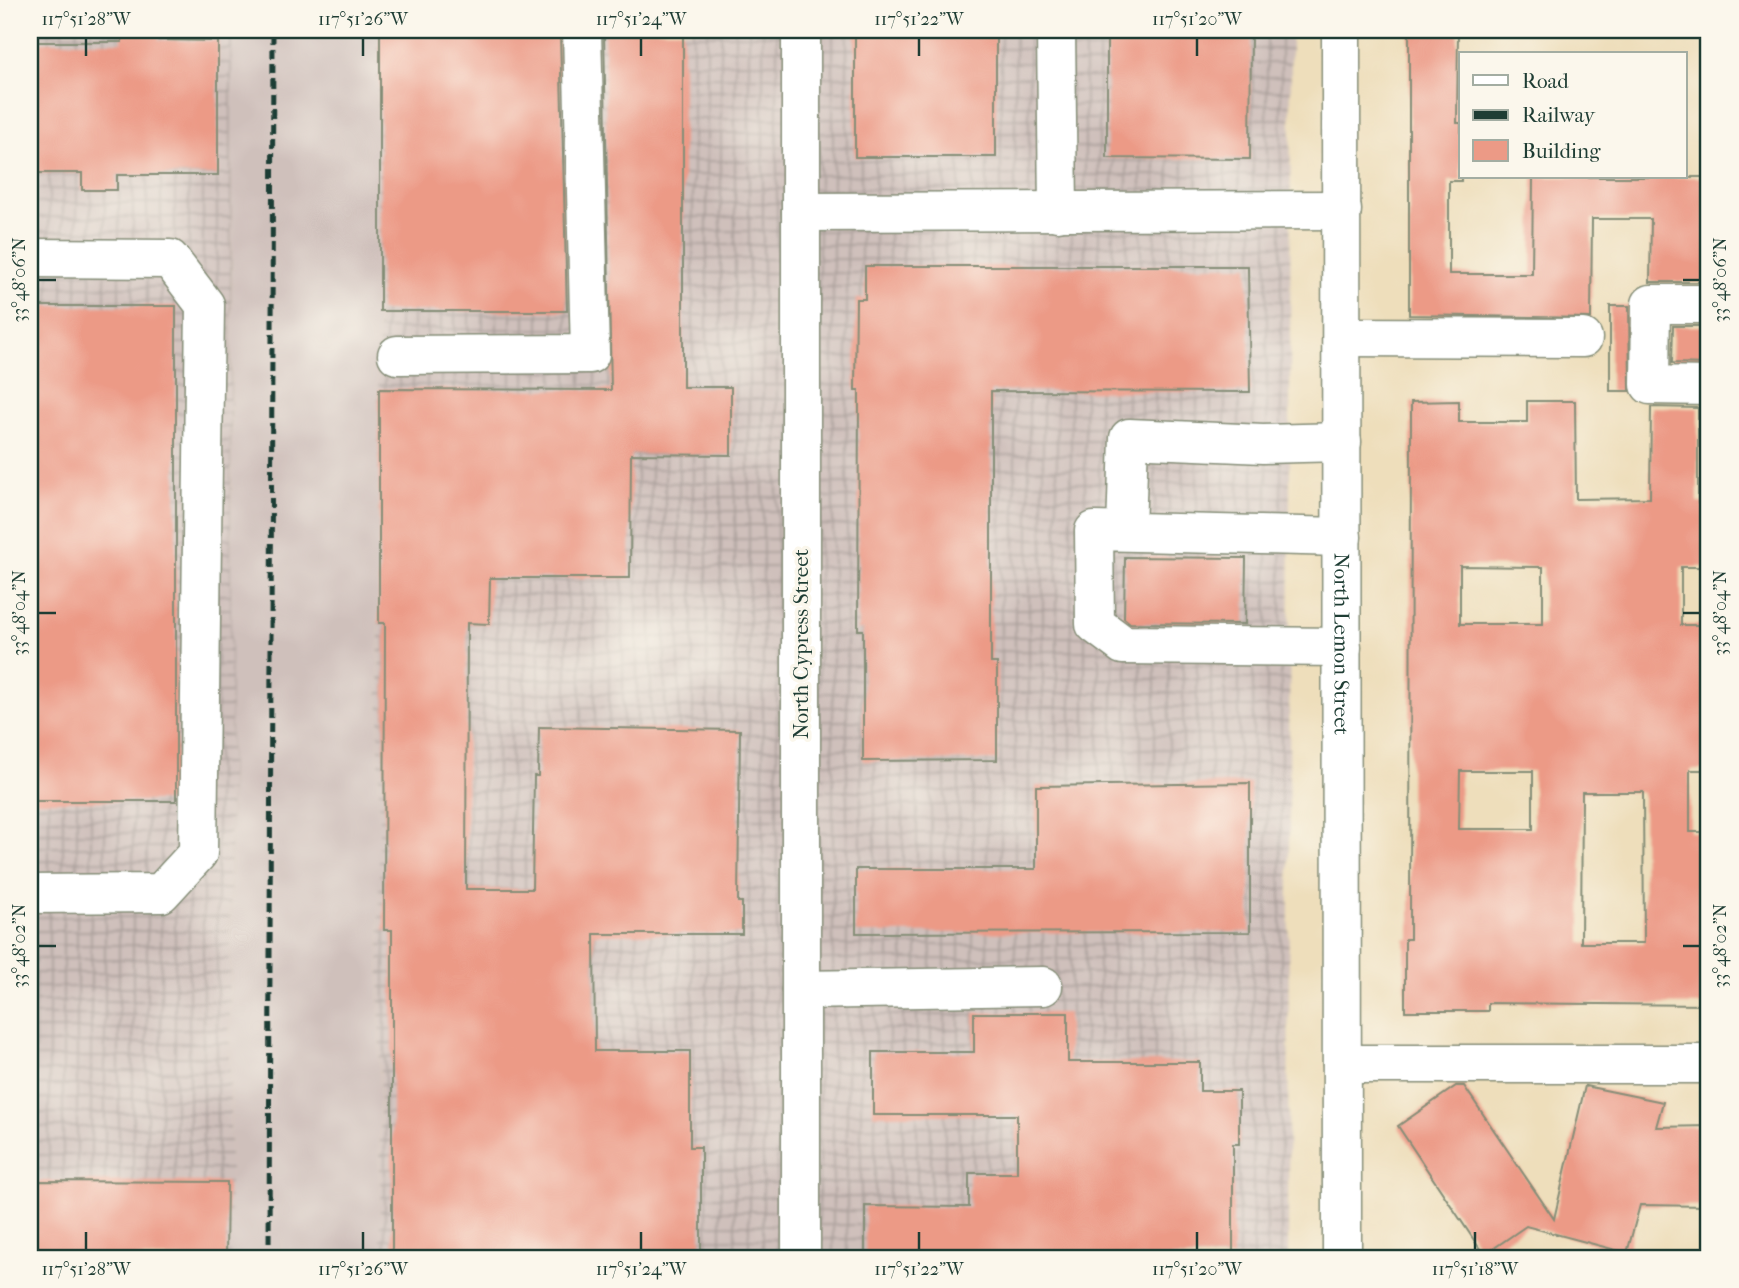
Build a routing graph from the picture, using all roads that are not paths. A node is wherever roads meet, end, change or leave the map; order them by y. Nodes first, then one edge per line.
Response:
1 (582, 30) edge
2 (801, 30) edge
3 (1056, 30) edge
4 (1341, 30) edge
5 (1342, 209) junction
6 (801, 212) junction
7 (1058, 212) junction
8 (30, 258) edge
9 (1709, 304) edge
10 (1342, 337) junction
11 (1583, 338) dead end
12 (397, 355) dead end
13 (1709, 386) edge
14 (1342, 442) junction
15 (1126, 531) junction
16 (1342, 537) junction
17 (1342, 647) junction
18 (30, 894) edge
19 (1044, 986) dead end
20 (801, 990) junction
21 (1342, 1064) junction
22 (1709, 1064) edge
23 (801, 1258) edge
24 (1342, 1258) edge

1 - 12 street
2 - 6 street, North Cypress Street
3 - 7 street
4 - 5 street, North Lemon Street
5 - 7 street
5 - 10 street, North Lemon Street
6 - 7 street
6 - 20 street, North Cypress Street
8 - 18 street
9 - 13 street
10 - 11 street
10 - 14 street, North Lemon Street
14 - 15 street
14 - 16 street, North Lemon Street
15 - 16 street
15 - 17 street
16 - 17 street, North Lemon Street
17 - 21 street, North Lemon Street
19 - 20 street
20 - 23 street, North Cypress Street
21 - 22 street
21 - 24 street, North Lemon Street

